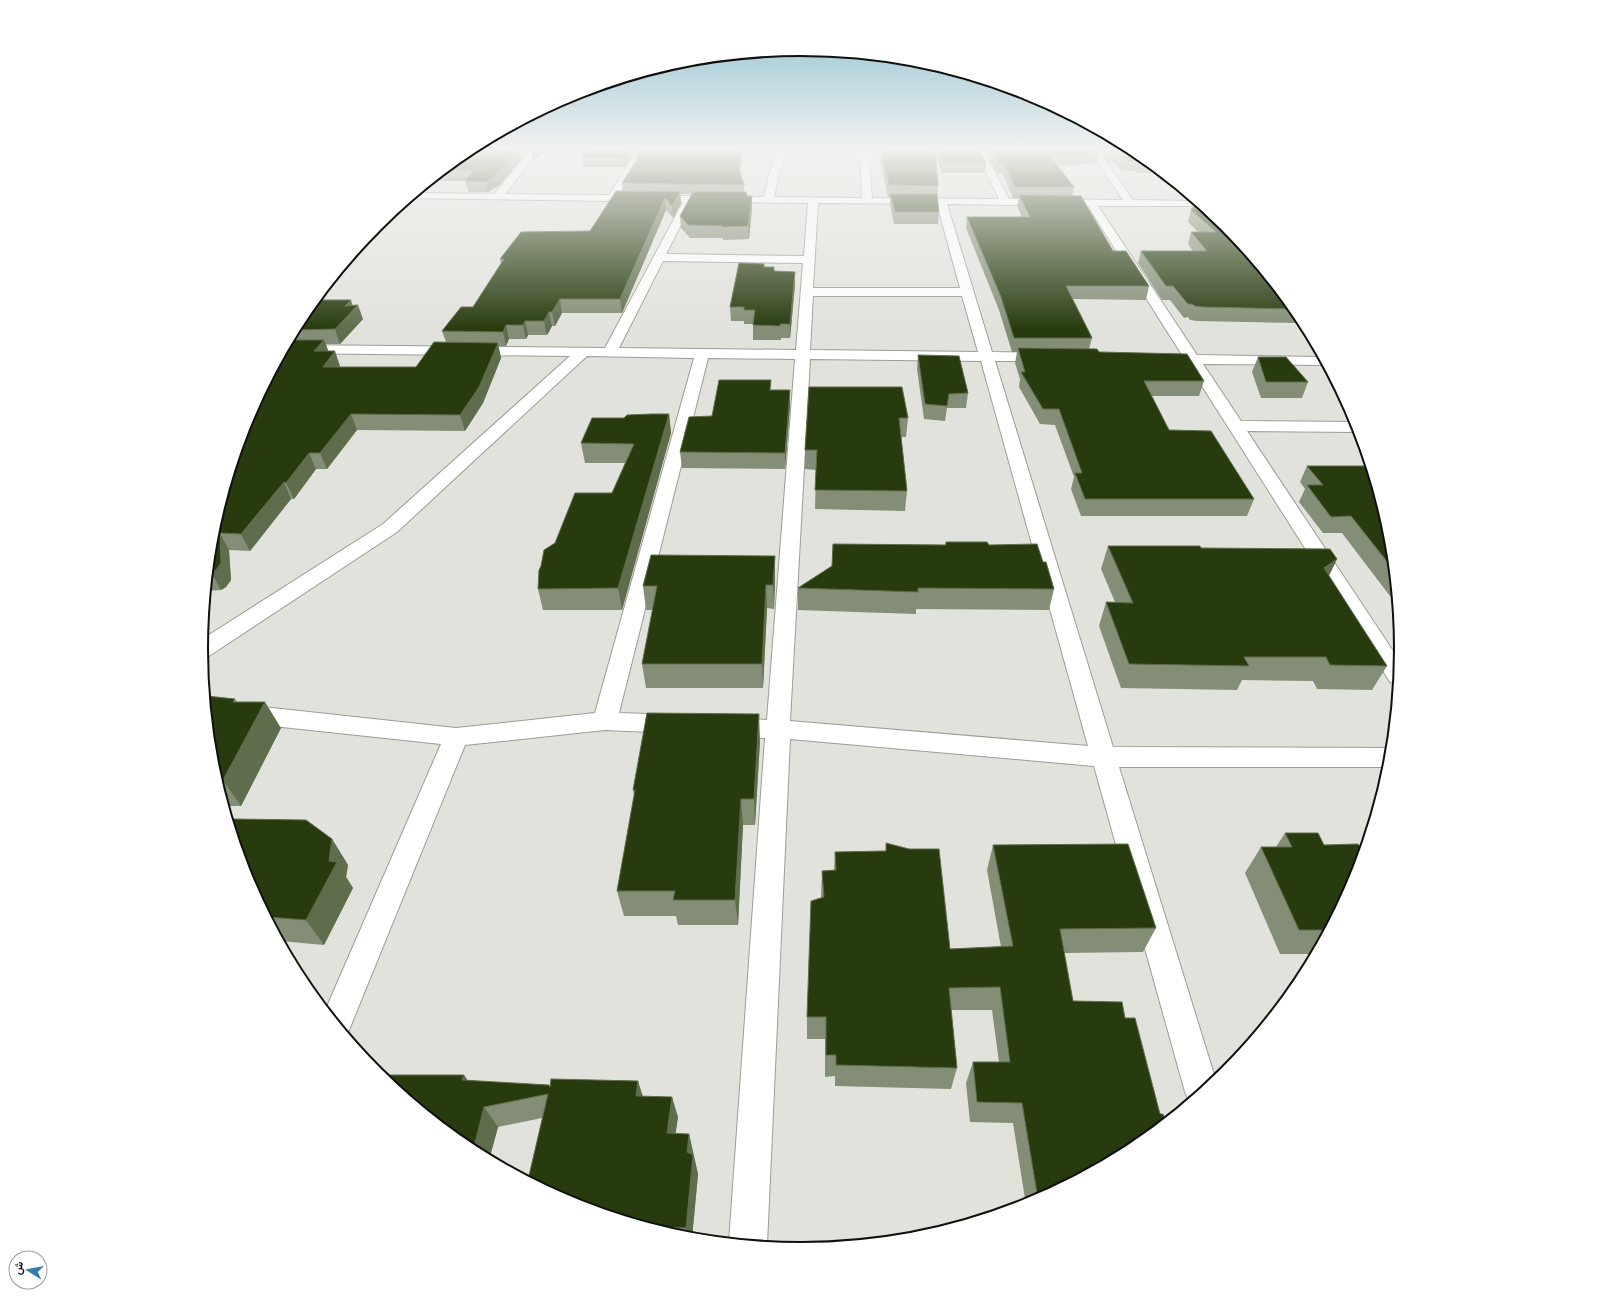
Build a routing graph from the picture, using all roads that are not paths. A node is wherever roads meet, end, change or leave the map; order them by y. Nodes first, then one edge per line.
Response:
1 (684, 209) edge
2 (812, 209) edge
3 (943, 209) edge
4 (1095, 209) edge
5 (659, 257) junction
6 (809, 260) junction
7 (807, 292) junction
8 (968, 292) junction
9 (289, 349) edge
10 (610, 352) junction
11 (582, 353) junction
12 (702, 353) junction
13 (801, 355) junction
14 (987, 357) junction
15 (1058, 358) edge
16 (1145, 359) edge
17 (1192, 359) junction
18 (1318, 361) edge
19 (1236, 426) junction
20 (1350, 427) edge
21 (208, 646) edge
22 (1393, 668) edge
23 (222, 711) edge
24 (605, 721) junction
25 (778, 729) junction
26 (456, 737) junction
27 (1104, 757) junction
28 (1383, 757) edge
29 (338, 1019) edge
30 (1200, 1086) edge
31 (748, 1240) edge

1 - 5 street
2 - 6 street
3 - 8 street
4 - 17 street
5 - 6 street
5 - 10 street
6 - 7 street
7 - 8 street
7 - 13 street
8 - 14 street
9 - 11 street
10 - 11 street
10 - 12 street
11 - 21 street
12 - 13 street
12 - 24 street
13 - 14 street
13 - 25 street
14 - 15 street
14 - 27 street
16 - 17 street
17 - 18 street
17 - 19 street
19 - 20 street
19 - 22 street
23 - 26 street
24 - 25 street
24 - 26 street
25 - 27 street
25 - 31 street
26 - 29 street
27 - 28 street
27 - 30 street

